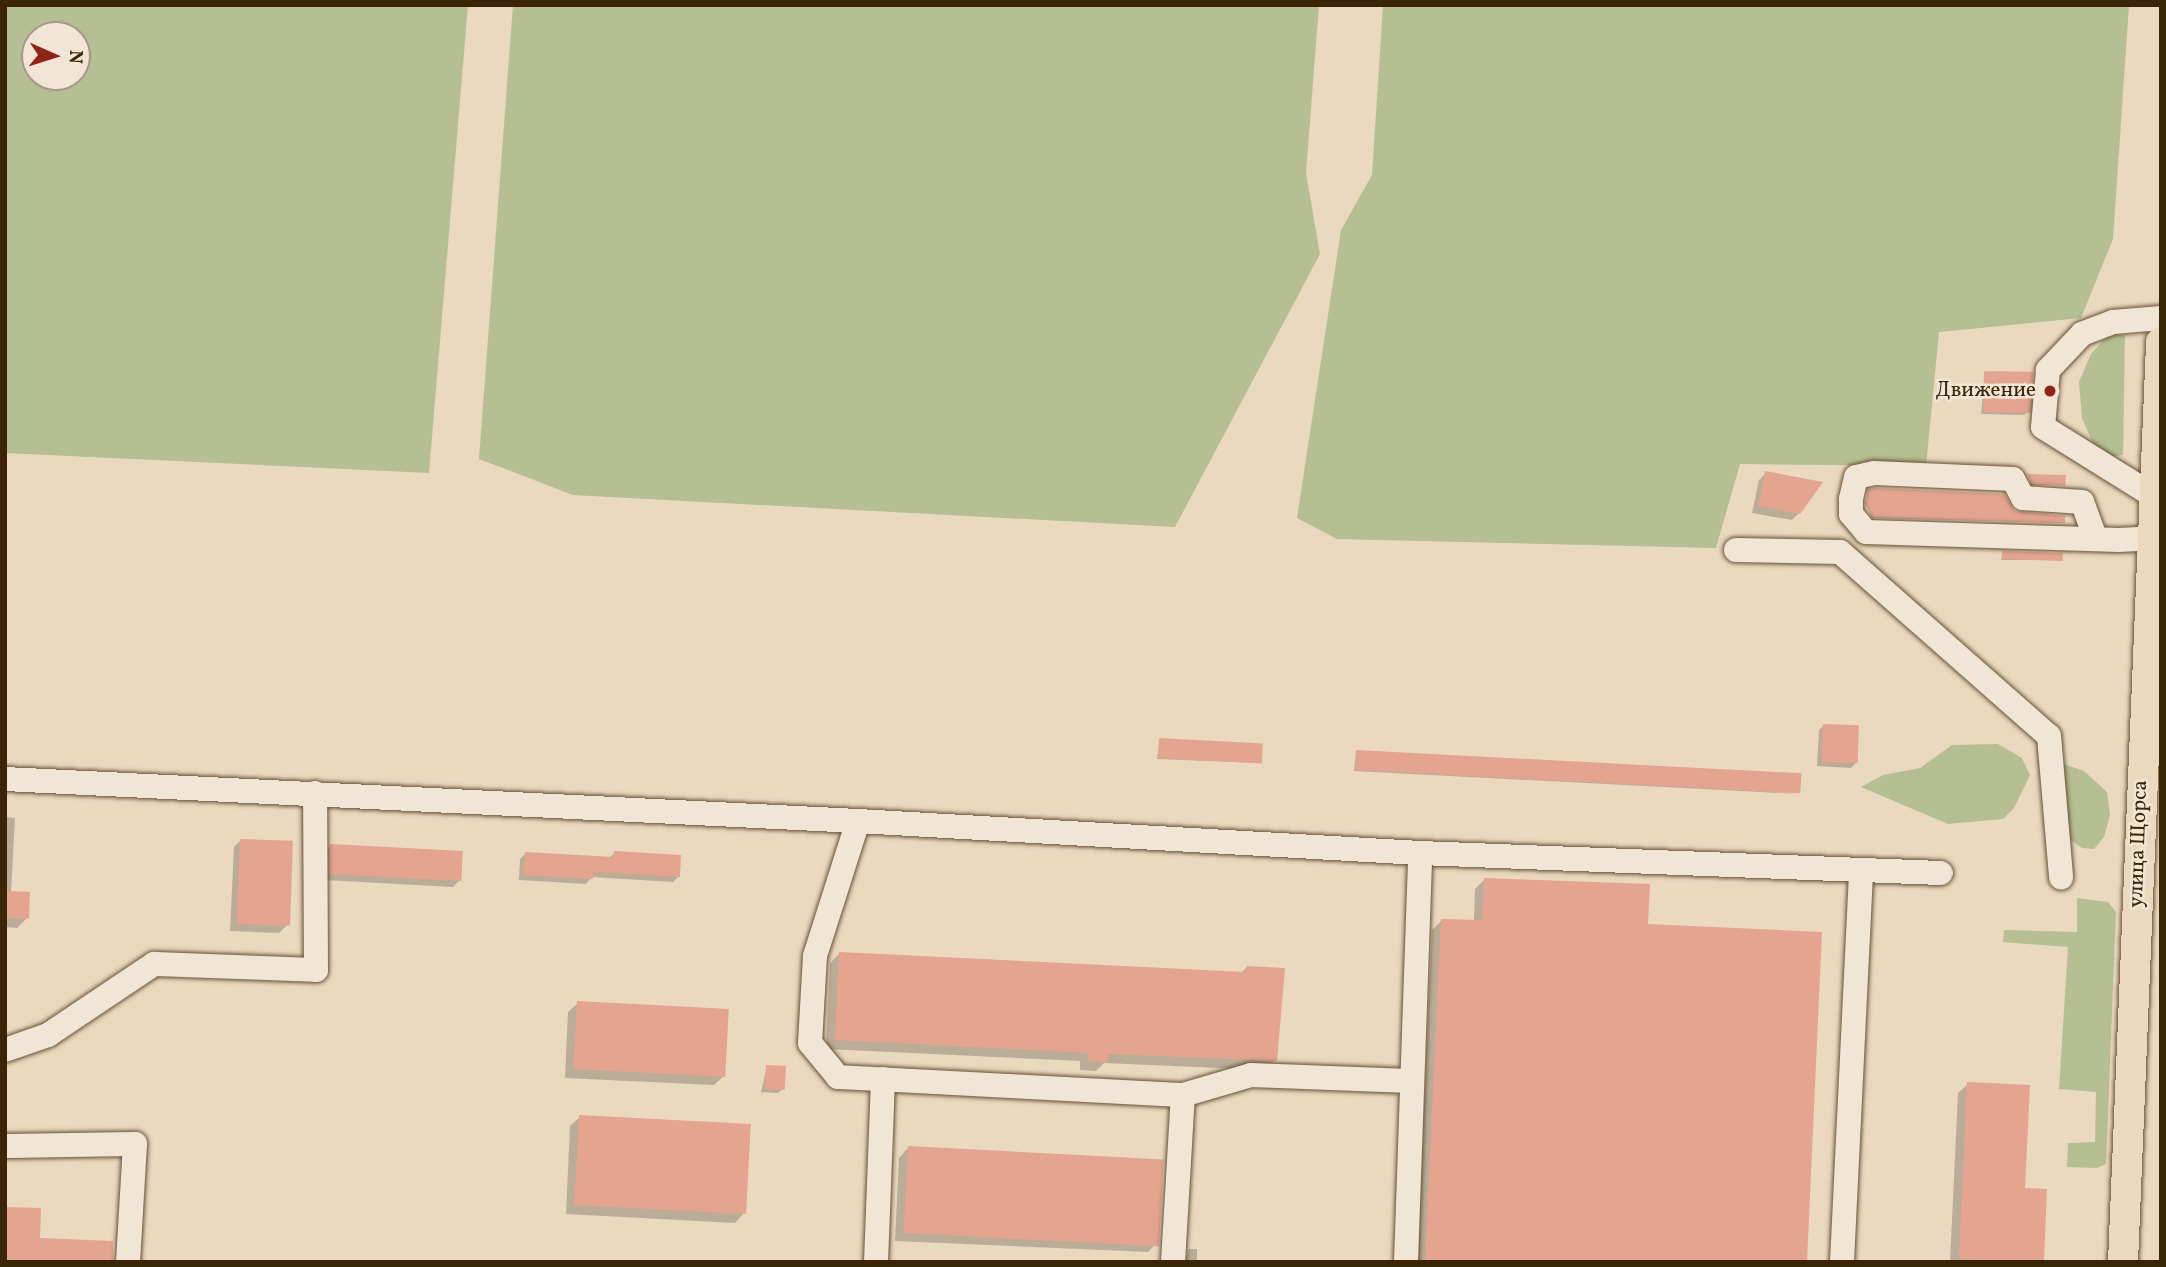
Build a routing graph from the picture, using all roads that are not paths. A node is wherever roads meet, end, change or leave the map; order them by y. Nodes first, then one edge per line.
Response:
1 (2161, 318) edge
2 (2161, 342) edge
3 (2157, 495) edge
4 (2095, 537) junction
5 (2152, 538) junction
6 (1736, 550) dead end
7 (2152, 720) edge
8 (5, 779) edge
9 (315, 793) junction
10 (858, 821) junction
11 (1420, 853) junction
12 (1861, 870) junction
13 (1941, 873) dead end
14 (2061, 877) dead end
15 (5, 1050) edge
16 (883, 1079) junction
17 (1410, 1081) junction
18 (1184, 1095) junction
19 (5, 1146) edge
20 (128, 1262) edge
21 (876, 1262) edge
22 (1173, 1262) edge
23 (1406, 1262) edge
24 (1842, 1262) edge
25 (2123, 1262) edge

1 - 3 lane
2 - 3 main road, улица Щорса
3 - 5 main road, улица Щорса
4 - 4 lane
4 - 5 lane
5 - 7 main road, улица Щорса
6 - 14 lane
7 - 25 main road, улица Щорса
8 - 9 lane
9 - 10 lane
9 - 15 lane
10 - 11 lane
10 - 16 lane
11 - 12 lane
11 - 17 lane
12 - 13 lane
12 - 24 lane
16 - 18 lane
16 - 21 lane
17 - 18 lane
17 - 23 lane
18 - 22 lane
19 - 20 lane

